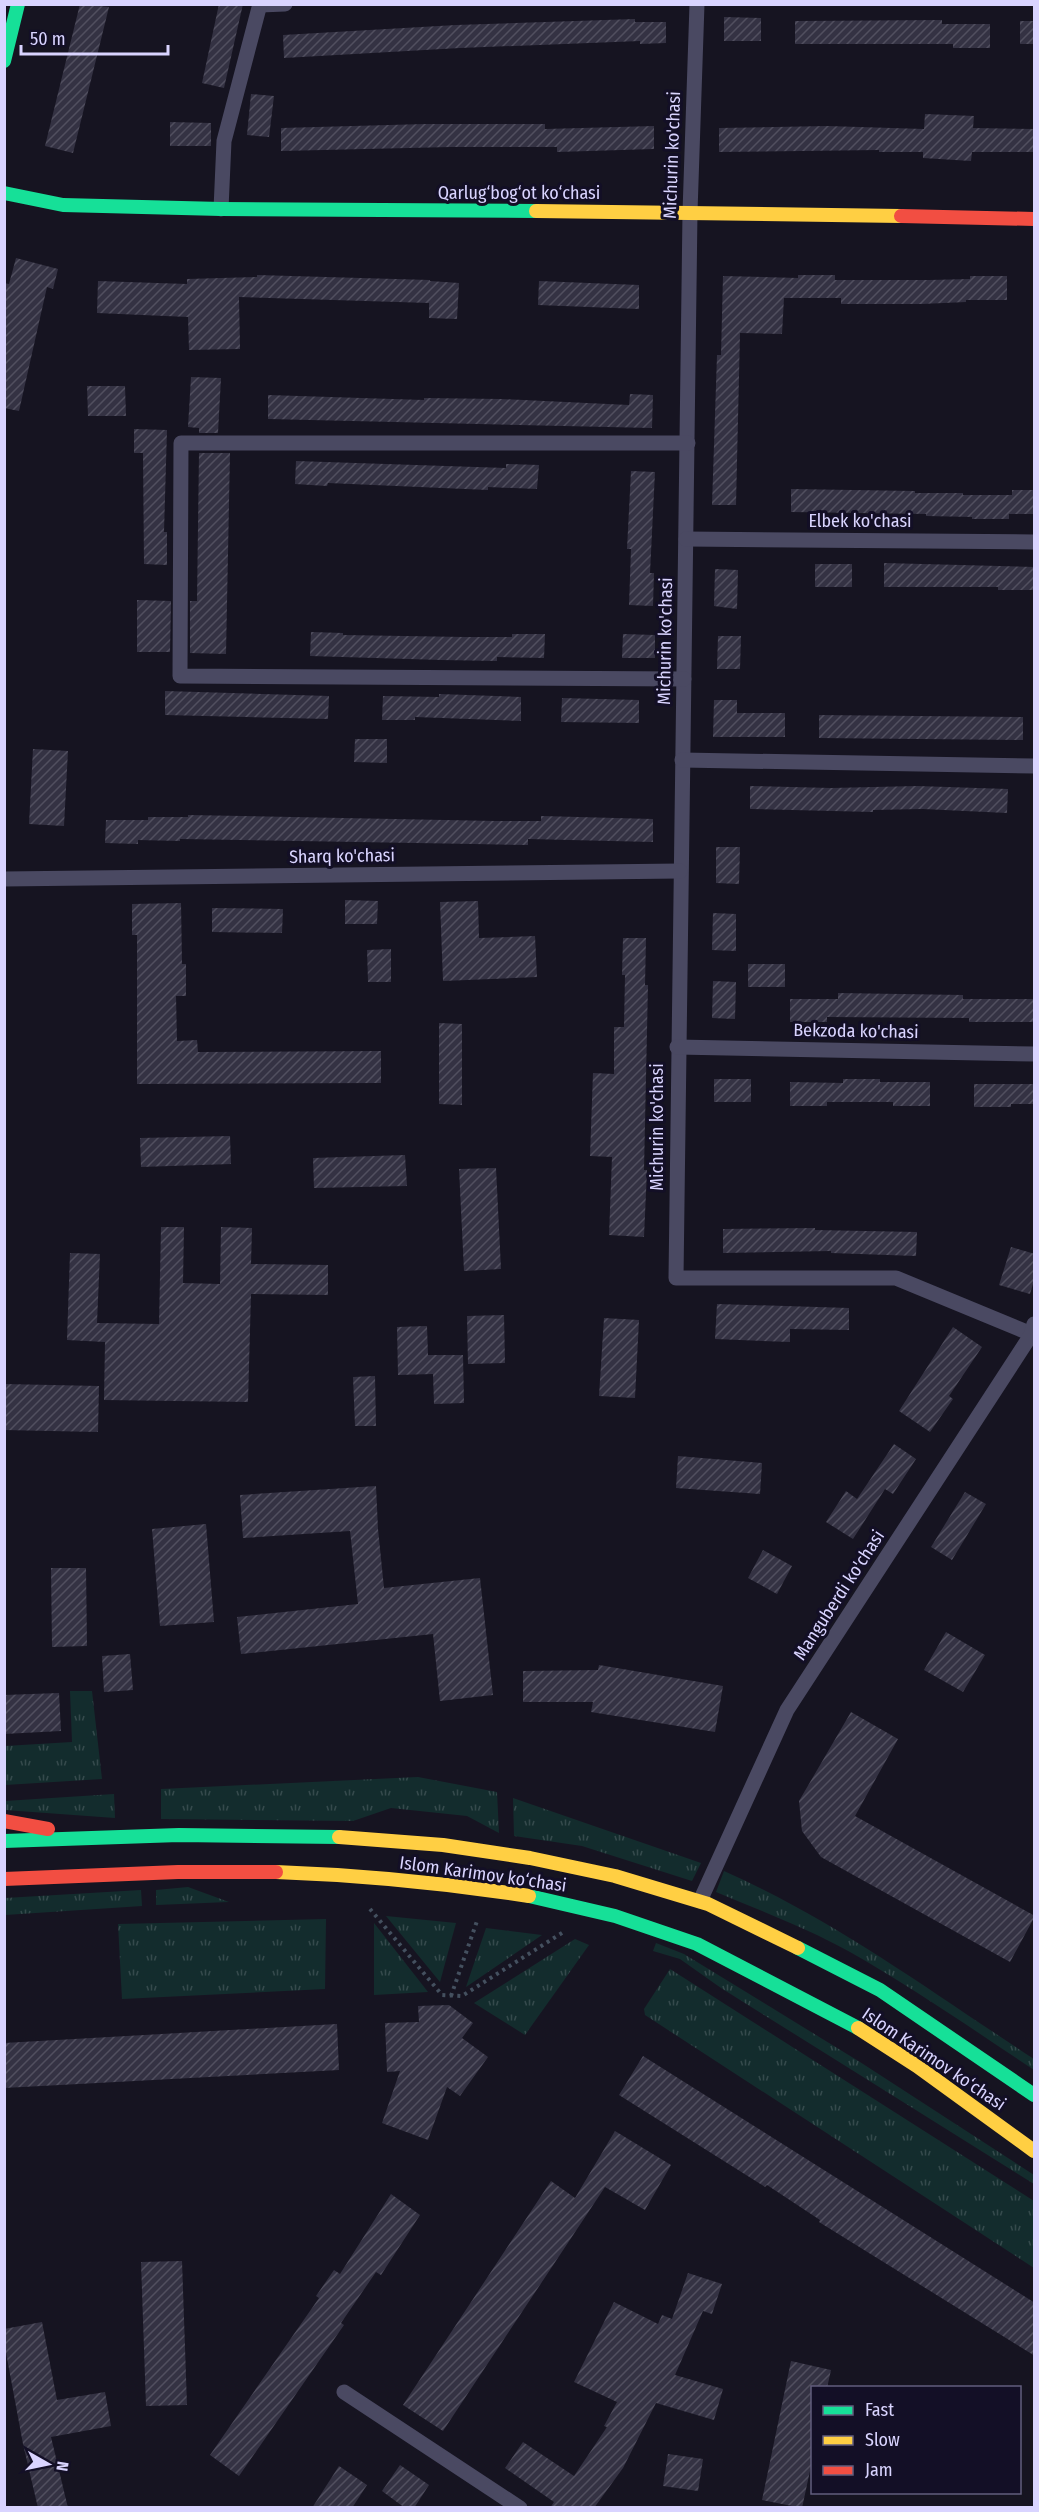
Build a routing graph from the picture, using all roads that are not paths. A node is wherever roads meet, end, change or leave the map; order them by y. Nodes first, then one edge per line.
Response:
1 (18, 4) edge
2 (285, 4) edge
3 (697, 4) edge
4 (260, 5) edge
5 (4, 61) edge
6 (4, 193) edge
7 (221, 209) junction
8 (690, 212) junction
9 (1035, 219) edge
10 (688, 443) junction
11 (686, 539) junction
12 (1035, 542) edge
13 (684, 679) junction
14 (682, 760) junction
15 (1035, 766) edge
16 (680, 871) junction
17 (4, 879) edge
18 (677, 1047) junction
19 (1035, 1054) edge
20 (1033, 1331) edge
21 (4, 1821) edge
22 (89, 1837) junction
23 (4, 1841) edge
24 (4, 1879) edge
25 (700, 1901) junction
26 (1035, 2095) edge
27 (1035, 2151) edge
28 (344, 2392) dead end
29 (520, 2508) edge

1 - 5 main road
2 - 4 street
3 - 8 street, Michurin ko'chasi
4 - 7 street
6 - 7 main road, Qarlug‘bog‘ot ko‘chasi
7 - 8 main road, Qarlug‘bog‘ot ko‘chasi
8 - 9 main road, Qarlug‘bog‘ot ko‘chasi
8 - 10 street, Michurin ko'chasi
10 - 11 street, Michurin ko'chasi
10 - 13 street
11 - 12 street, Elbek ko'chasi
11 - 13 street, Michurin ko'chasi
13 - 14 street, Michurin ko'chasi
14 - 15 street
14 - 16 street, Michurin ko'chasi
16 - 17 street, Sharq ko'chasi
16 - 18 street, Michurin ko'chasi
18 - 19 street, Bekzoda ko'chasi
18 - 20 street, Michurin ko'chasi
20 - 25 street, Manguberdi ko'chasi
21 - 22 main road
22 - 23 main road, Islom Karimov ko‘chasi
22 - 25 main road, Islom Karimov ko‘chasi
24 - 27 main road, Islom Karimov ko‘chasi
25 - 26 main road, Islom Karimov ko‘chasi
28 - 29 street

